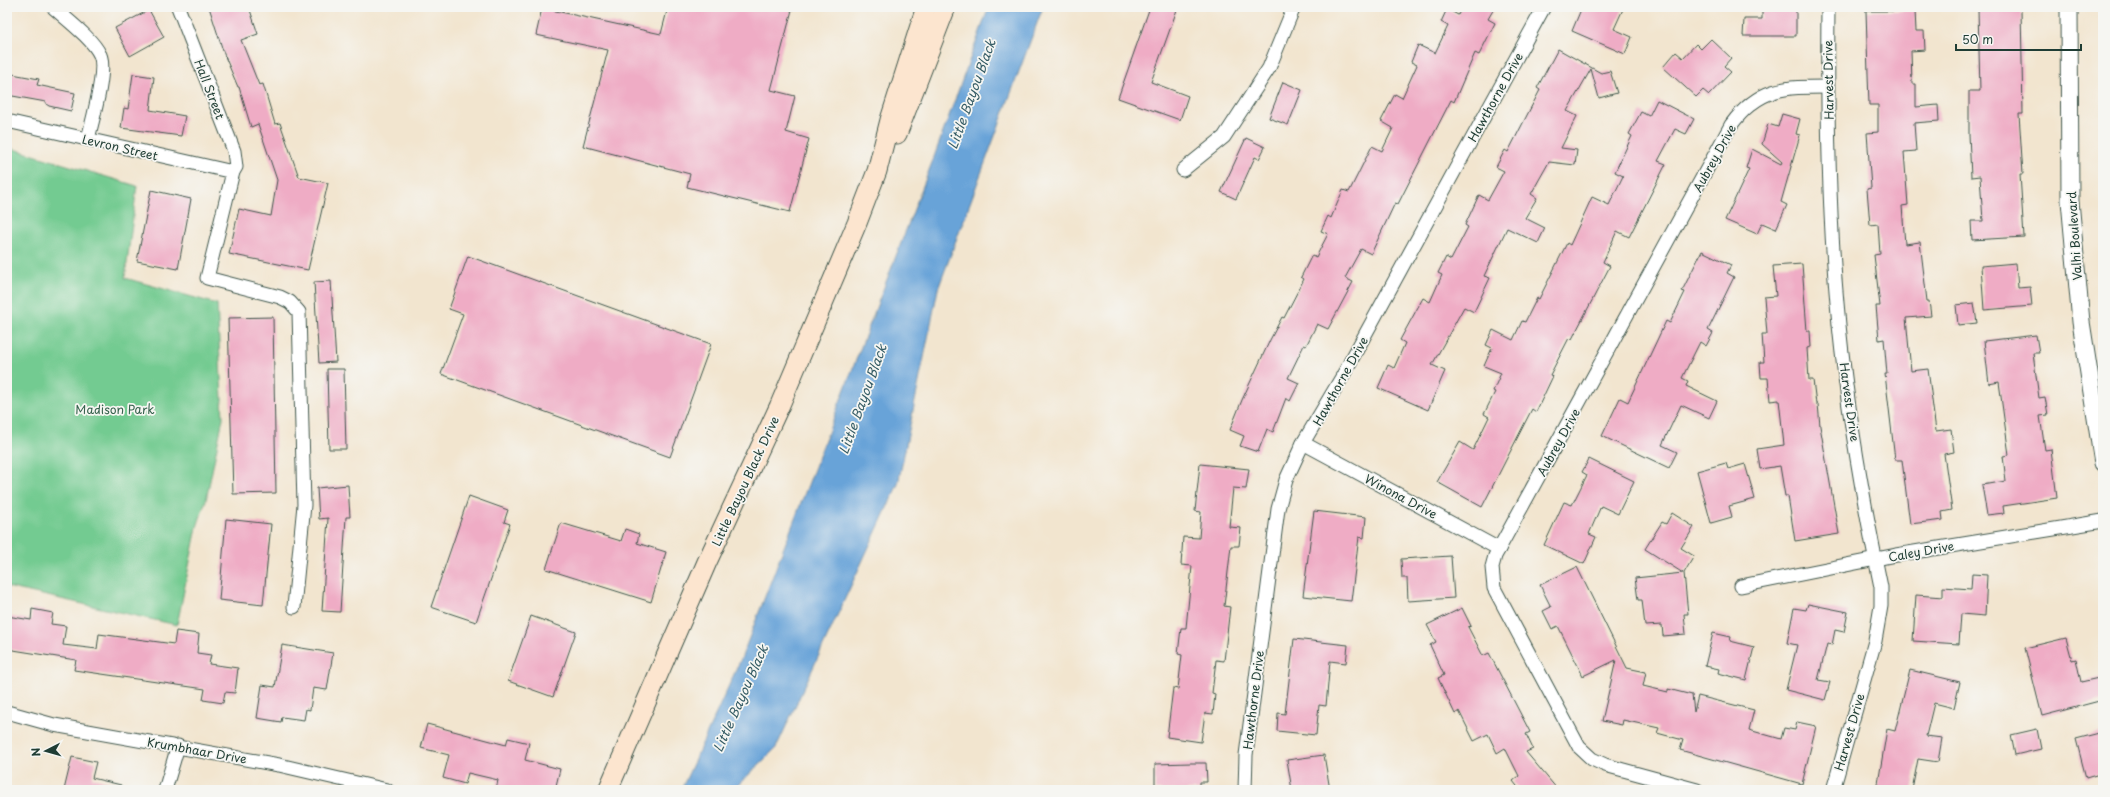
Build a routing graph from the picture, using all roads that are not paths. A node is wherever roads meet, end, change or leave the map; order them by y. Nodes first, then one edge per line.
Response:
1 (53, 7) edge
2 (178, 7) edge
3 (926, 7) edge
4 (946, 7) edge
5 (1294, 7) edge
6 (1544, 7) edge
7 (1828, 7) edge
8 (2069, 7) edge
9 (1828, 87) junction
10 (7, 121) edge
11 (88, 140) junction
12 (1183, 170) dead end
13 (877, 171) junction
14 (233, 172) junction
15 (1303, 443) junction
16 (2103, 463) edge
17 (2103, 522) edge
18 (1499, 549) junction
19 (1875, 559) junction
20 (1740, 586) dead end
21 (294, 607) dead end
22 (7, 712) edge
23 (178, 746) junction
24 (165, 790) edge
25 (387, 790) edge
26 (608, 790) edge
27 (1245, 790) edge
28 (1697, 790) edge
29 (1832, 790) edge

1 - 11 street
2 - 14 street, Hall Street
3 - 13 main road, Little Bayou Black Drive
4 - 13 main road, Little Bayou Black Drive
5 - 12 street
6 - 15 street, Hawthorne Drive
7 - 9 street, Harvest Drive
8 - 16 street, Valhi Boulevard
9 - 18 street, Aubrey Drive
9 - 19 street, Harvest Drive
10 - 11 street, Levron Street
11 - 14 street, Levron Street
13 - 26 main road, Little Bayou Black Drive
14 - 21 street, Hall Street
15 - 18 street, Winona Drive
15 - 27 street, Hawthorne Drive
17 - 19 street, Caley Drive
18 - 28 street, Aubrey Drive
19 - 20 street, Caley Drive
19 - 29 street, Harvest Drive
22 - 23 street, Krumbhaar Drive
23 - 24 street
23 - 25 street, Krumbhaar Drive

